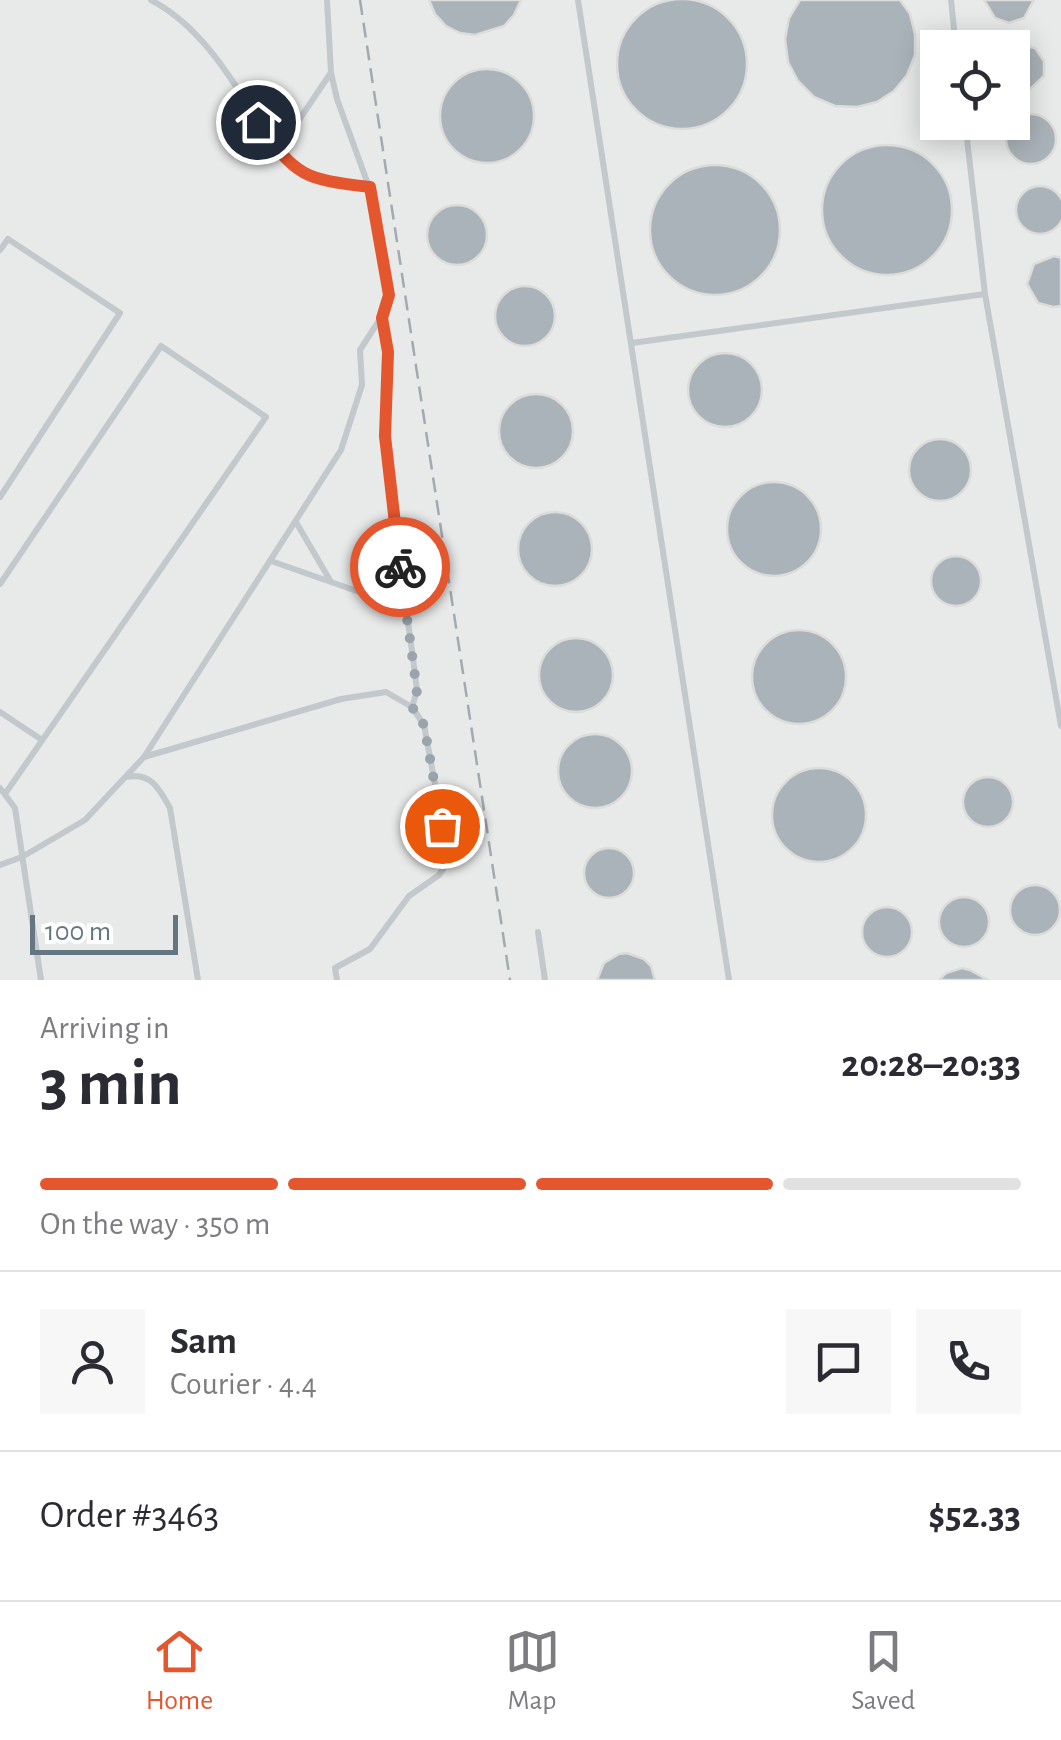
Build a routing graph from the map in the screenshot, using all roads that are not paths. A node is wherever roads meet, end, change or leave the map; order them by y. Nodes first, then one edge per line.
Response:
1 (151, 0) edge
2 (328, 0) edge
3 (578, 0) edge
4 (951, 0) edge
5 (954, 30) edge
6 (331, 72) junction
7 (967, 140) edge
8 (278, 151) junction
9 (370, 187) junction
10 (0, 250) edge
11 (984, 294) junction
12 (382, 318) junction
13 (632, 344) junction
14 (0, 497) edge
15 (296, 522) junction
16 (270, 561) junction
17 (332, 582) junction
18 (0, 584) edge
19 (404, 596) junction
20 (412, 707) junction
21 (0, 712) edge
22 (1061, 726) edge
23 (42, 740) junction
24 (144, 757) junction
25 (124, 778) junction
26 (2, 791) edge
27 (22, 856) junction
28 (0, 865) edge
29 (538, 932) dead end
30 (41, 980) edge
31 (198, 980) edge
32 (337, 980) edge
33 (545, 980) edge
34 (729, 980) edge

1 - 8 lane
2 - 6 lane
3 - 13 lane
4 - 5 lane
6 - 8 lane
6 - 9 lane
7 - 11 lane
8 - 9 lane
9 - 12 lane
10 - 14 lane
11 - 13 lane
11 - 22 lane
12 - 15 lane
12 - 19 lane
13 - 34 lane
15 - 16 lane
15 - 17 lane
16 - 17 lane
16 - 24 lane
17 - 19 lane
18 - 23 lane
19 - 20 lane
20 - 24 lane
20 - 32 lane
21 - 23 lane
23 - 26 lane
24 - 25 lane
25 - 27 lane
25 - 31 lane
26 - 27 lane
27 - 28 lane
27 - 30 lane
29 - 33 lane

